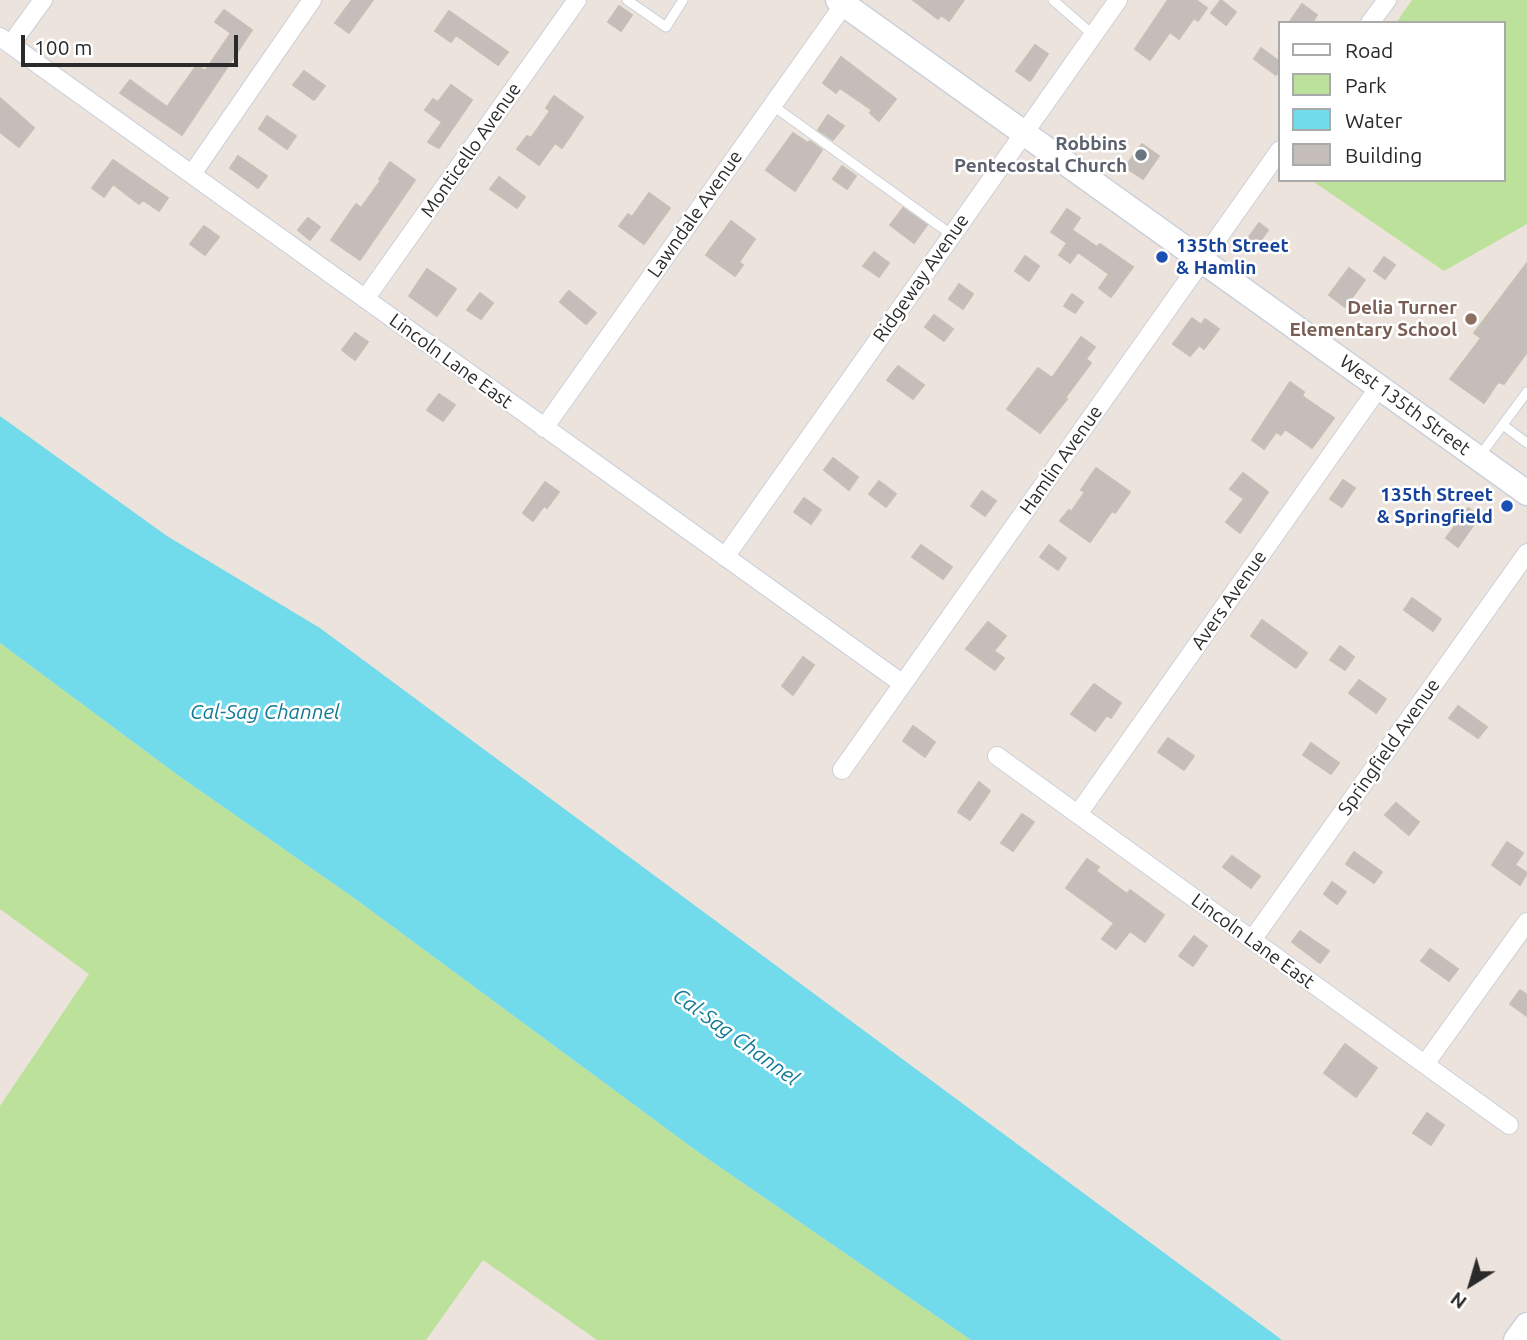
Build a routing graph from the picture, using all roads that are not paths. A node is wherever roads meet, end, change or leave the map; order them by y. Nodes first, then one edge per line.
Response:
1 (43, 0) edge
2 (312, 0) edge
3 (577, 0) edge
4 (627, 0) edge
5 (683, 0) edge
6 (1053, 0) edge
7 (1118, 0) edge
8 (1387, 0) edge
9 (843, 1) edge
10 (1371, 21) edge
11 (1093, 35) junction
12 (6, 41) edge
13 (772, 105) junction
14 (1024, 133) junction
15 (1278, 153) edge
16 (192, 174) junction
17 (952, 234) junction
18 (1202, 261) junction
19 (365, 299) junction
20 (1379, 387) junction
21 (1527, 392) edge
22 (1503, 425) junction
23 (544, 428) junction
24 (1527, 443) edge
25 (1478, 458) junction
26 (1527, 493) edge
27 (1527, 553) edge
28 (725, 557) junction
29 (903, 684) junction
30 (997, 756) dead end
31 (842, 770) dead end
32 (1078, 814) junction
33 (1527, 922) edge
34 (1252, 940) junction
35 (1425, 1064) junction
36 (1509, 1125) dead end
37 (1527, 1325) edge
38 (1516, 1340) edge

1 - 12 street
2 - 16 street
3 - 19 street, Monticello Avenue
4 - 5 lane
6 - 11 lane
7 - 11 street, Ridgeway Avenue
8 - 10 street
9 - 13 street, Lawndale Avenue
9 - 14 street, West 135th Street
11 - 14 street, Ridgeway Avenue
12 - 16 street, Lincoln Lane East
13 - 17 lane
13 - 23 street, Lawndale Avenue
14 - 17 street, Ridgeway Avenue
14 - 18 street, West 135th Street
15 - 18 street, Hamlin Avenue
16 - 19 street, Lincoln Lane East
17 - 28 street, Ridgeway Avenue
18 - 20 street, West 135th Street
18 - 29 street, Hamlin Avenue
19 - 23 street, Lincoln Lane East
20 - 25 street, West 135th Street
20 - 32 street, Avers Avenue
21 - 22 lane
22 - 24 lane
22 - 25 lane
23 - 28 street, Lincoln Lane East
25 - 26 street, West 135th Street
27 - 34 street, Springfield Avenue
28 - 29 street, Lincoln Lane East
29 - 31 street, Hamlin Avenue
30 - 32 street, Lincoln Lane East
32 - 34 street, Lincoln Lane East
33 - 35 street
34 - 35 street, Lincoln Lane East
35 - 36 street, Lincoln Lane East
37 - 38 street

